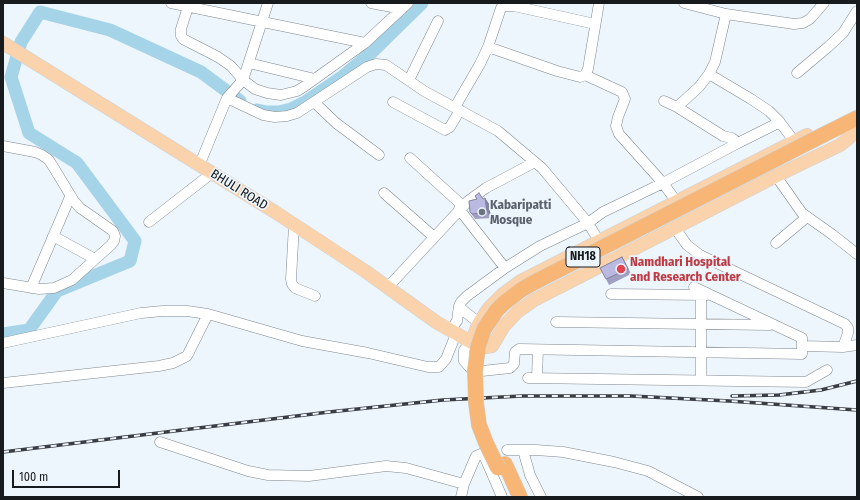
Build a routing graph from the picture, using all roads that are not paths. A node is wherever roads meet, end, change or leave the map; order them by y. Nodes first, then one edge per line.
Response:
1 (171, 3) edge
2 (268, 3) edge
3 (371, 3) edge
4 (599, 3) edge
5 (684, 3) edge
6 (824, 3) edge
7 (852, 3) edge
8 (405, 6) edge
9 (857, 6) edge
10 (188, 7) junction
11 (857, 11) edge
12 (726, 14) junction
13 (438, 21) dead end
14 (262, 22) junction
15 (595, 24) junction
16 (3, 43) edge
17 (365, 43) junction
18 (488, 48) junction
19 (249, 63) junction
20 (709, 74) junction
21 (797, 74) dead end
22 (585, 75) junction
23 (315, 79) junction
24 (408, 80) junction
25 (240, 83) junction
26 (228, 97) junction
27 (664, 101) dead end
28 (314, 102) junction
29 (393, 102) dead end
30 (677, 107) junction
31 (457, 108) junction
32 (780, 122) junction
33 (855, 123) edge
34 (794, 141) junction
35 (738, 143) junction
36 (3, 146) edge
37 (379, 155) dead end
38 (410, 158) dead end
39 (535, 162) junction
40 (199, 166) junction
41 (212, 173) junction
42 (776, 176) junction
43 (663, 183) junction
44 (384, 193) dead end
45 (70, 197) junction
46 (676, 201) junction
47 (461, 208) junction
48 (807, 217) junction
49 (149, 222) dead end
50 (588, 223) junction
51 (294, 225) junction
52 (675, 228) junction
53 (53, 236) junction
54 (434, 237) junction
55 (599, 241) junction
56 (776, 243) dead end
57 (857, 254) edge
58 (95, 259) junction
59 (505, 268) junction
60 (3, 283) edge
61 (388, 287) junction
62 (694, 287) dead end
63 (31, 288) junction
64 (611, 294) dead end
65 (706, 295) junction
66 (315, 296) dead end
67 (459, 307) junction
68 (208, 314) junction
69 (556, 322) dead end
70 (479, 323) junction
71 (701, 324) junction
72 (773, 325) junction
73 (453, 333) junction
74 (471, 342) junction
75 (3, 343) edge
76 (802, 346) junction
77 (857, 346) edge
78 (843, 347) junction
79 (538, 350) junction
80 (701, 352) junction
81 (827, 370) dead end
82 (701, 380) junction
83 (3, 383) edge
84 (160, 442) dead end
85 (523, 450) junction
86 (503, 461) junction
87 (464, 484) junction
88 (462, 497) edge
89 (502, 497) edge
90 (512, 497) edge
91 (520, 497) edge
92 (541, 497) edge
93 (698, 497) edge

1 - 10 street
2 - 14 street
3 - 8 street
4 - 15 street
5 - 12 street
6 - 12 street
7 - 9 street
8 - 17 street
10 - 14 street
10 - 25 street
11 - 21 street
12 - 20 street
13 - 24 street
14 - 17 street
14 - 19 street
15 - 18 street
15 - 22 street
16 - 40 main road, BHULI ROAD
17 - 23 street
18 - 22 street
18 - 31 street
19 - 23 street
19 - 25 street
20 - 30 street
20 - 32 street
22 - 43 street
23 - 25 street
24 - 28 street
24 - 31 street
25 - 26 street
26 - 28 street
26 - 40 street
27 - 30 street
28 - 37 street
29 - 31 street
30 - 35 street
31 - 39 street
32 - 34 street
32 - 35 street
33 - 34 main road
33 - 42 main road, BHULI ROAD
33 - 86 highway, NH18, bridge
34 - 46 main road
35 - 43 street
36 - 45 street
38 - 47 street
39 - 47 street
39 - 50 street
40 - 41 main road, BHULI ROAD
41 - 49 street
41 - 51 main road, BHULI ROAD
42 - 48 street
42 - 52 main road, BHULI ROAD
43 - 46 street
43 - 50 street
44 - 54 street
45 - 53 street
45 - 58 street
46 - 55 main road
47 - 54 street
47 - 59 street
48 - 56 street
48 - 57 street
50 - 55 street
50 - 59 street
51 - 61 main road, BHULI ROAD
51 - 66 street
52 - 74 main road, BHULI ROAD
52 - 78 street
53 - 58 street
53 - 63 street
54 - 61 street
55 - 70 main road
58 - 63 street
59 - 67 street
60 - 63 street
61 - 73 main road, BHULI ROAD
62 - 65 street
64 - 65 street
65 - 71 street
65 - 72 street
67 - 70 street
67 - 73 street
68 - 73 street
68 - 75 street
68 - 83 street
69 - 71 street
70 - 74 main road
71 - 72 street
71 - 80 street
72 - 76 street
73 - 74 main road, BHULI ROAD
74 - 79 street
76 - 78 street
76 - 80 street
77 - 78 street
79 - 80 street
79 - 82 street
80 - 82 street
81 - 82 street
84 - 87 street
85 - 86 street
85 - 92 street
85 - 93 street
86 - 90 highway, NH18
86 - 91 highway, NH18
87 - 88 street
87 - 89 street

